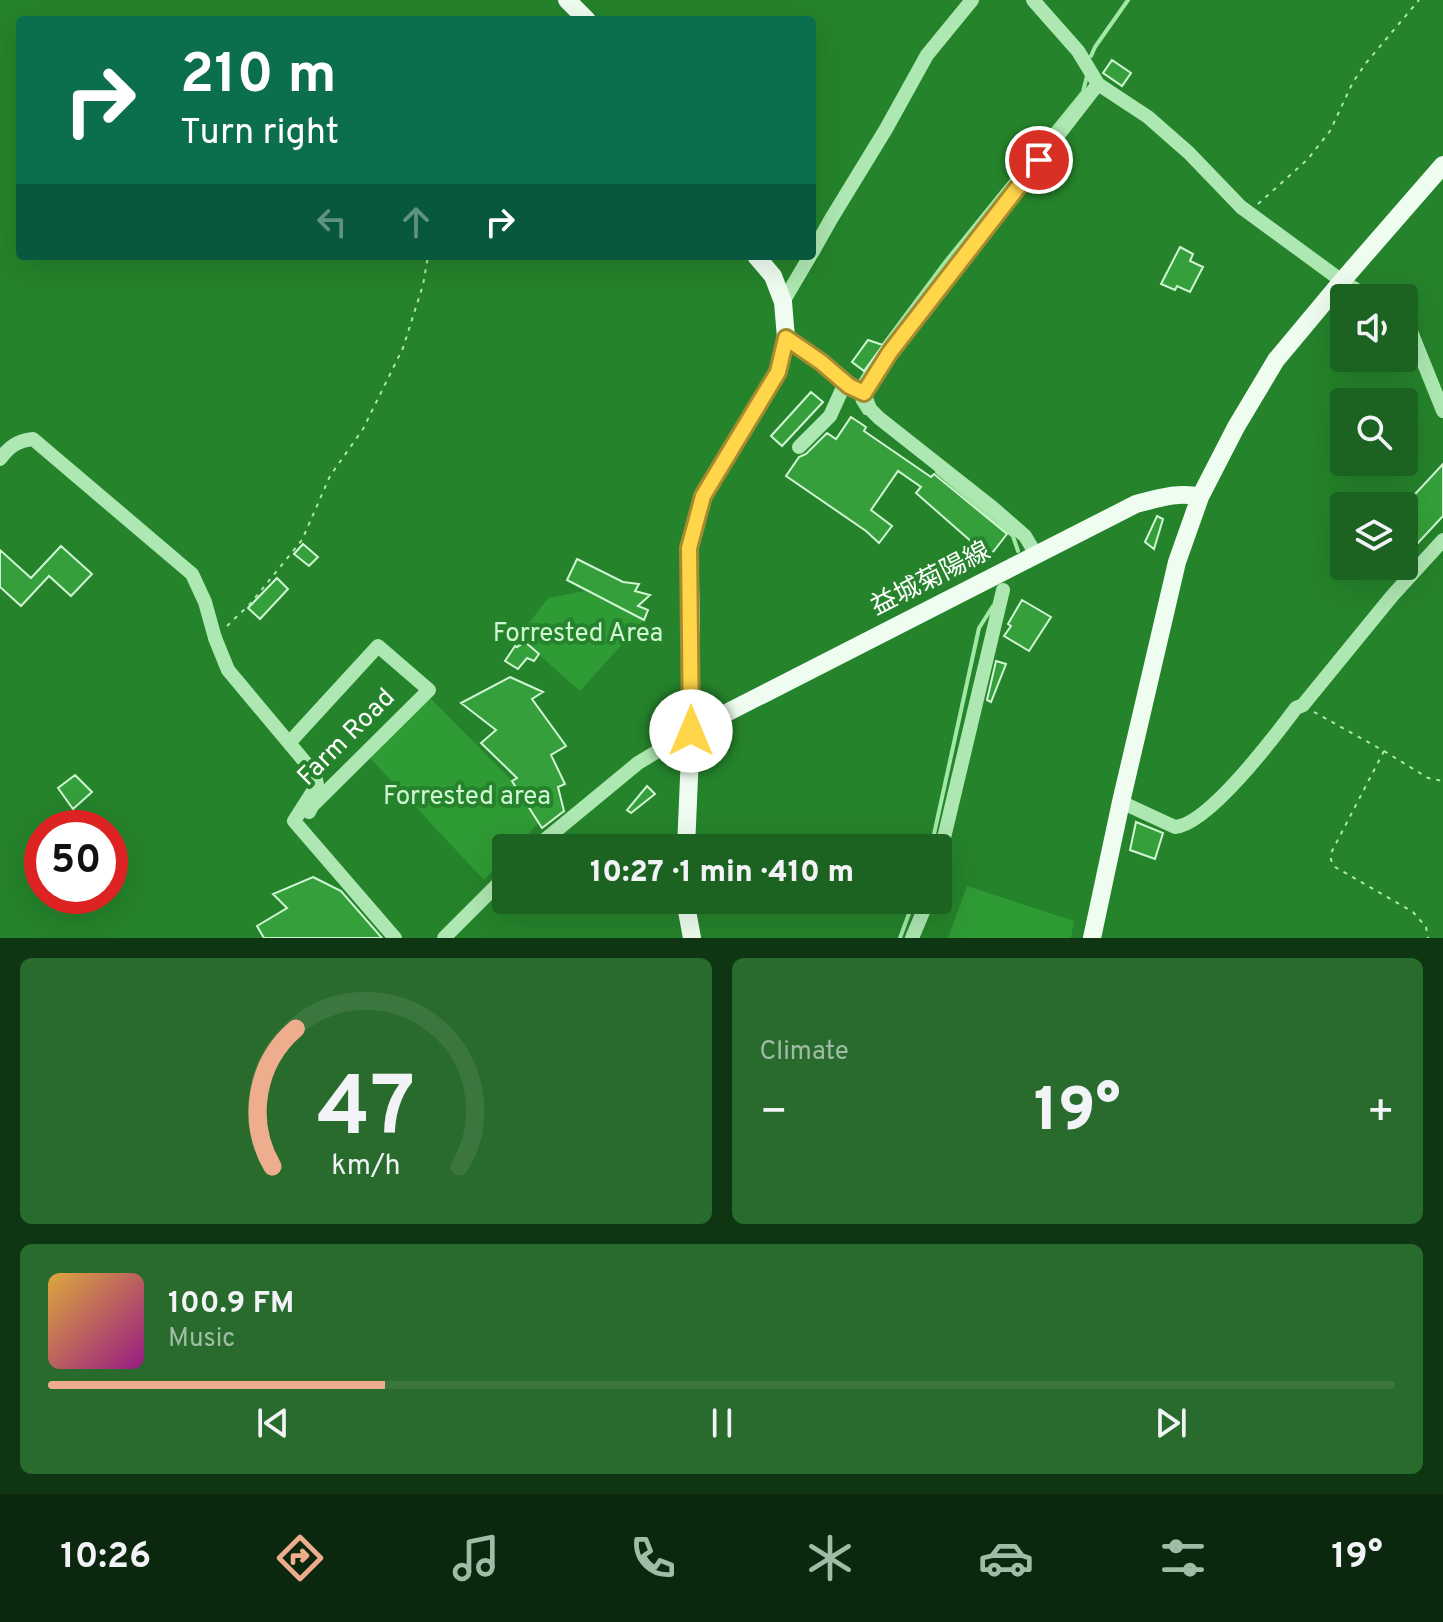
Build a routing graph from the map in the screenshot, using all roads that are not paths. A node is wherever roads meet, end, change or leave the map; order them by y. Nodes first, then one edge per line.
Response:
1 (567, 0) edge
2 (972, 0) edge
3 (1033, 0) edge
4 (583, 16) edge
5 (1098, 84) junction
6 (1443, 165) edge
7 (816, 245) edge
8 (759, 260) edge
9 (808, 260) edge
10 (1342, 281) junction
11 (1347, 284) edge
12 (783, 302) junction
13 (786, 338) junction
14 (1418, 349) edge
15 (845, 383) junction
16 (864, 393) junction
17 (1443, 411) edge
18 (799, 447) dead end
19 (0, 459) edge
20 (1200, 497) junction
21 (1443, 540) edge
22 (1037, 556) junction
23 (1003, 590) dead end
24 (691, 731) junction
25 (289, 743) junction
26 (1121, 802) junction
27 (304, 832) junction
28 (552, 834) edge
29 (687, 834) edge
30 (945, 834) edge
31 (492, 890) edge
32 (688, 914) edge
33 (922, 914) edge
34 (395, 938) edge
35 (444, 938) edge
36 (692, 938) edge
37 (912, 938) edge
38 (1092, 938) edge

1 - 4 main road
2 - 7 street
3 - 5 street
5 - 10 street
5 - 16 street
6 - 10 main road
8 - 12 main road
9 - 12 street
10 - 11 street
10 - 20 main road
12 - 13 main road
13 - 15 street
13 - 24 main road
14 - 17 street
15 - 16 street
15 - 18 street
16 - 22 street
19 - 25 street
20 - 22 main road, 益城菊陽線
20 - 26 main road
21 - 26 street
22 - 24 main road, 益城菊陽線
23 - 30 street
24 - 28 street
24 - 29 main road
25 - 27 street
25 - 27 street, Farm Road
26 - 38 main road
27 - 34 street
31 - 35 street
32 - 36 main road
33 - 37 street

